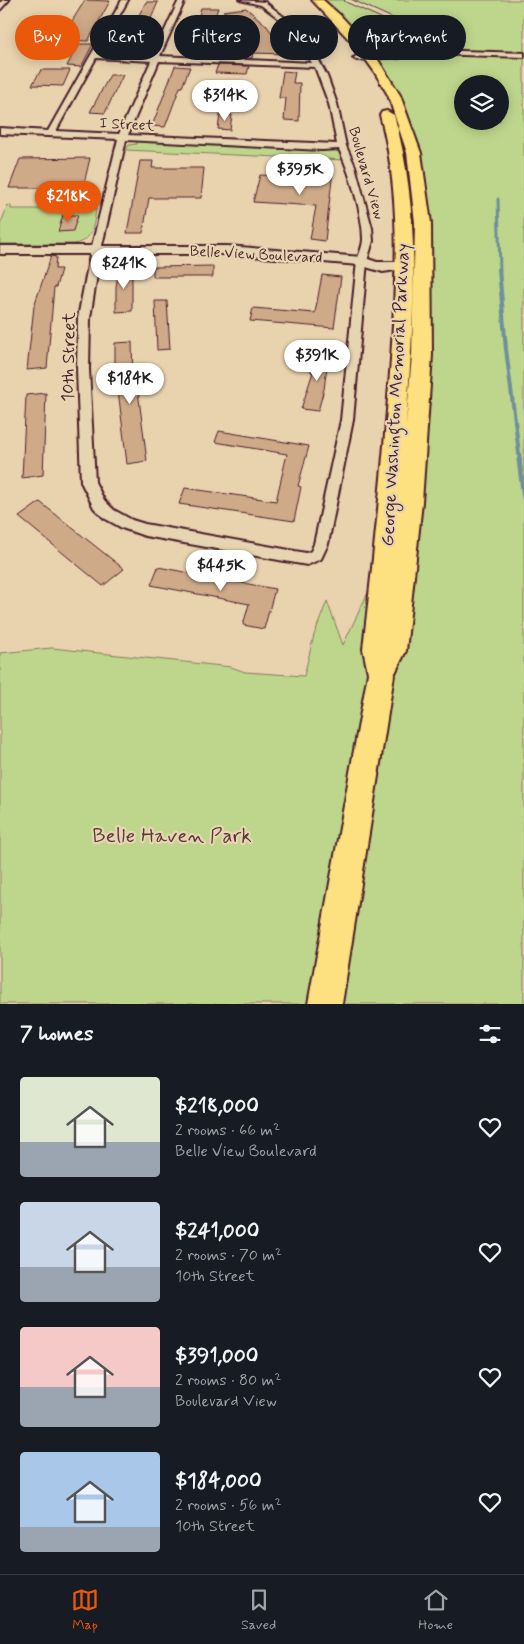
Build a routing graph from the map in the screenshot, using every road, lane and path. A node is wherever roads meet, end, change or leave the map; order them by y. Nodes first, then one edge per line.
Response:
1 (6, 0) edge
2 (125, 0) edge
3 (182, 0) edge
4 (243, 0) edge
5 (317, 0) edge
6 (347, 0) edge
7 (255, 1) edge
8 (306, 4) dead end
9 (0, 8) edge
10 (117, 15) edge
11 (380, 15) edge
12 (348, 33) edge
13 (164, 41) edge
14 (348, 43) edge
15 (466, 53) edge
16 (524, 55) edge
17 (164, 59) edge
18 (92, 60) edge
19 (156, 60) edge
20 (365, 60) edge
21 (368, 60) edge
22 (388, 60) edge
23 (317, 64) junction
24 (385, 78) junction
25 (0, 131) edge
26 (50, 134) junction
27 (123, 137) junction
28 (342, 146) junction
29 (0, 250) edge
30 (96, 250) junction
31 (423, 253) junction
32 (362, 261) junction
33 (404, 264) junction
34 (423, 292) junction
35 (282, 555) joint
36 (382, 673) junction
37 (325, 1004) edge

1 - 9 street
2 - 10 street
3 - 13 street, 10th Street
4 - 7 street
5 - 12 main road, George Washington Memorial Parkway
6 - 11 lane
7 - 23 street, Boulevard View
8 - 14 main road, George Washington Memorial Parkway
15 - 16 street
17 - 23 street
18 - 26 street
19 - 27 street, 10th Street
20 - 33 main road, George Washington Memorial Parkway
21 - 24 main road, George Washington Memorial Parkway
22 - 24 main road
23 - 28 street, Boulevard View
24 - 31 main road, George Washington Memorial Parkway
25 - 26 street, I Street
26 - 27 street, I Street
27 - 28 street, I Street
27 - 30 street, 10th Street
28 - 32 street, Boulevard View
29 - 30 main road, Belle View Boulevard
30 - 32 main road, Belle View Boulevard
30 - 35 street, 10th Street
31 - 33 main road
31 - 34 main road, George Washington Memorial Parkway
32 - 33 main road, Belle View Boulevard
32 - 35 street, Boulevard View
33 - 34 main road
33 - 36 main road, George Washington Memorial Parkway
34 - 36 main road, George Washington Memorial Parkway
36 - 37 main road, George Washington Memorial Parkway

